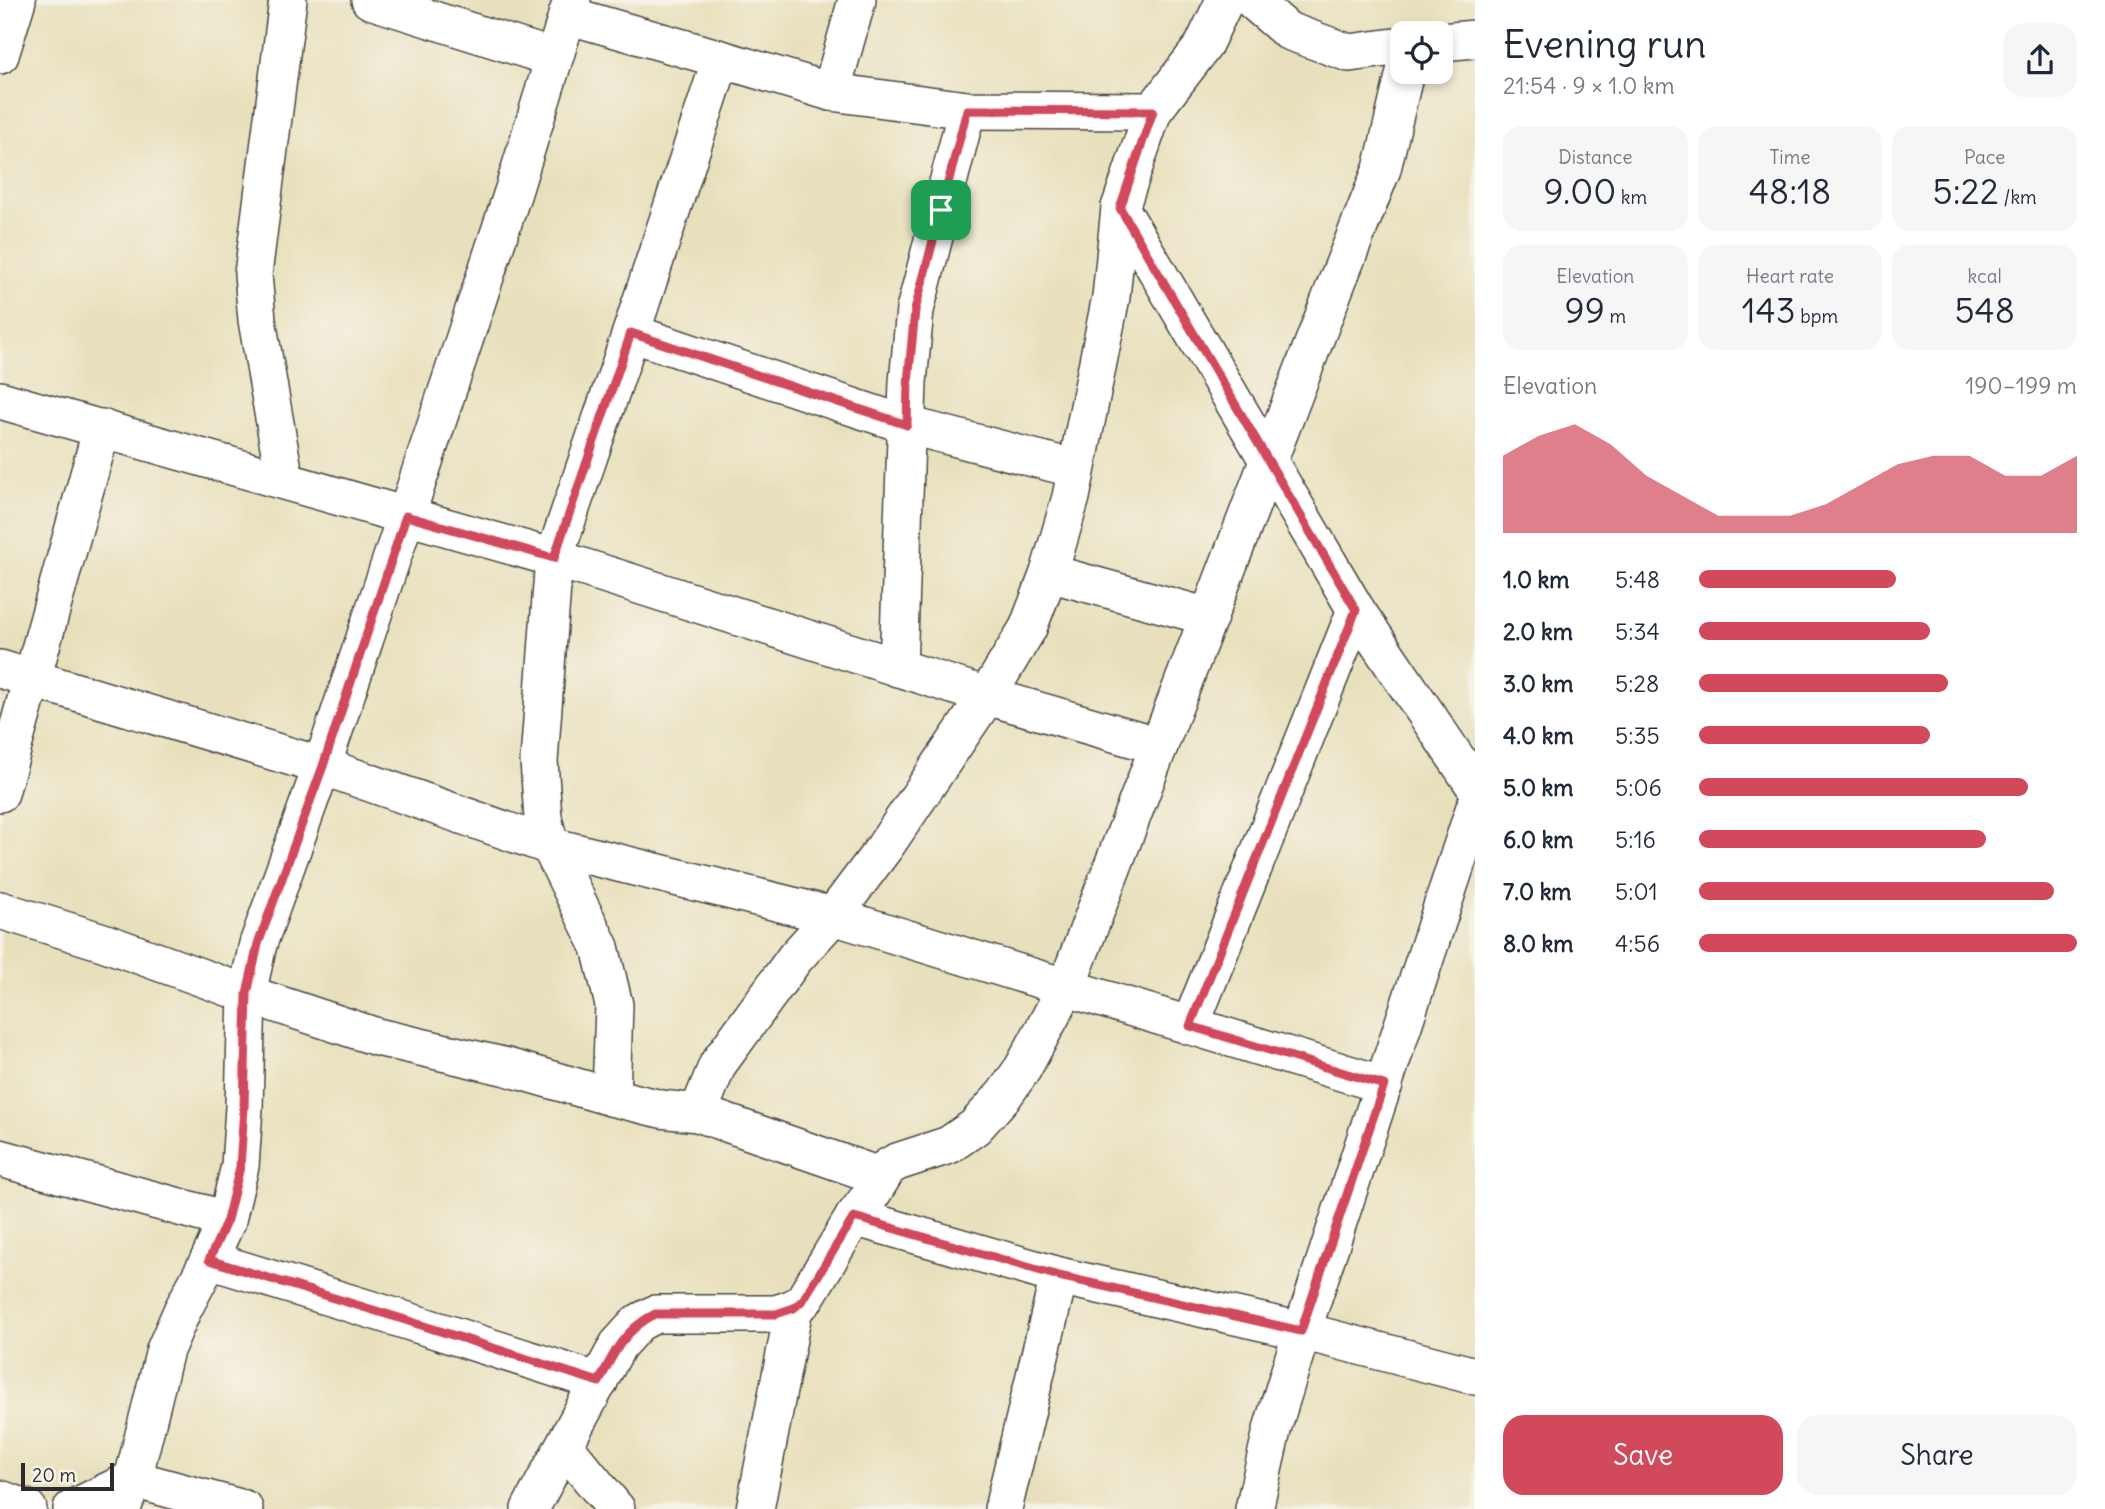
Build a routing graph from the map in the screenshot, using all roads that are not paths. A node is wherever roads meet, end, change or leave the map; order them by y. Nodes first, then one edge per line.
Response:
1 (17, 0) edge
2 (288, 0) edge
3 (370, 0) edge
4 (857, 0) edge
5 (1225, 0) edge
6 (1252, 0) edge
7 (569, 8) edge
8 (1475, 39) edge
9 (1453, 41) edge
10 (1390, 48) edge
11 (0, 55) edge
12 (554, 58) junction
13 (722, 59) junction
14 (1402, 84) edge
15 (831, 92) junction
16 (967, 110) junction
17 (1153, 111) junction
18 (1120, 208) junction
19 (631, 333) junction
20 (0, 400) edge
21 (907, 425) junction
22 (102, 428) junction
23 (1268, 460) junction
24 (1076, 469) junction
25 (285, 481) junction
26 (406, 516) junction
27 (554, 558) junction
28 (1049, 573) junction
29 (1356, 610) junction
30 (1209, 617) junction
31 (898, 668) junction
32 (16, 673) edge
33 (987, 696) junction
34 (1159, 746) junction
35 (323, 766) junction
36 (1475, 786) edge
37 (0, 793) edge
38 (1475, 807) edge
39 (550, 846) junction
40 (0, 911) edge
41 (833, 916) junction
42 (1066, 988) junction
43 (247, 994) junction
44 (1190, 1026) junction
45 (1384, 1085) junction
46 (611, 1097) junction
47 (698, 1113) junction
48 (0, 1158) edge
49 (882, 1177) junction
50 (854, 1217) junction
51 (227, 1220) junction
52 (209, 1260) junction
53 (1059, 1276) junction
54 (794, 1308) junction
55 (1301, 1331) junction
56 (1475, 1376) edge
57 (599, 1382) junction
58 (564, 1446) junction
59 (127, 1494) edge
60 (0, 1499) edge
61 (28, 1509) edge
62 (72, 1509) edge
63 (244, 1509) edge
64 (530, 1509) edge
65 (616, 1509) edge
66 (755, 1509) edge
67 (1003, 1509) edge
68 (1255, 1509) edge

1 - 11 street
2 - 25 street
3 - 12 street
4 - 15 street
5 - 17 street
6 - 10 street
7 - 12 street
7 - 13 street
8 - 9 street
12 - 26 street
13 - 15 street
13 - 19 street
14 - 23 street
15 - 16 street
16 - 17 street
16 - 21 street
17 - 18 street
18 - 23 street
18 - 24 street
19 - 21 street
19 - 27 street
20 - 22 street
21 - 24 street
21 - 31 street
22 - 25 street
22 - 32 street
23 - 29 street
23 - 30 street
24 - 28 street
25 - 26 street
26 - 27 street
26 - 35 street
27 - 31 street
27 - 39 street
28 - 30 street
28 - 33 street
29 - 36 street
29 - 44 street
30 - 34 street
31 - 33 street
32 - 35 street
32 - 37 street
33 - 34 street
33 - 41 street
34 - 42 street
35 - 39 street
35 - 43 street
38 - 45 street
39 - 41 street
39 - 46 street
40 - 43 street
41 - 42 street
41 - 47 street
42 - 44 street
42 - 49 street
43 - 46 street
43 - 51 street
44 - 45 street
45 - 55 street
46 - 47 street
47 - 49 street
48 - 51 street
49 - 50 street
50 - 53 street
50 - 54 street
51 - 52 street
52 - 57 street
52 - 59 street
53 - 55 street
53 - 67 street
54 - 57 street
54 - 66 street
55 - 56 street
55 - 68 street
57 - 58 street
58 - 64 street
58 - 65 street
59 - 62 street
59 - 63 street
60 - 61 street

